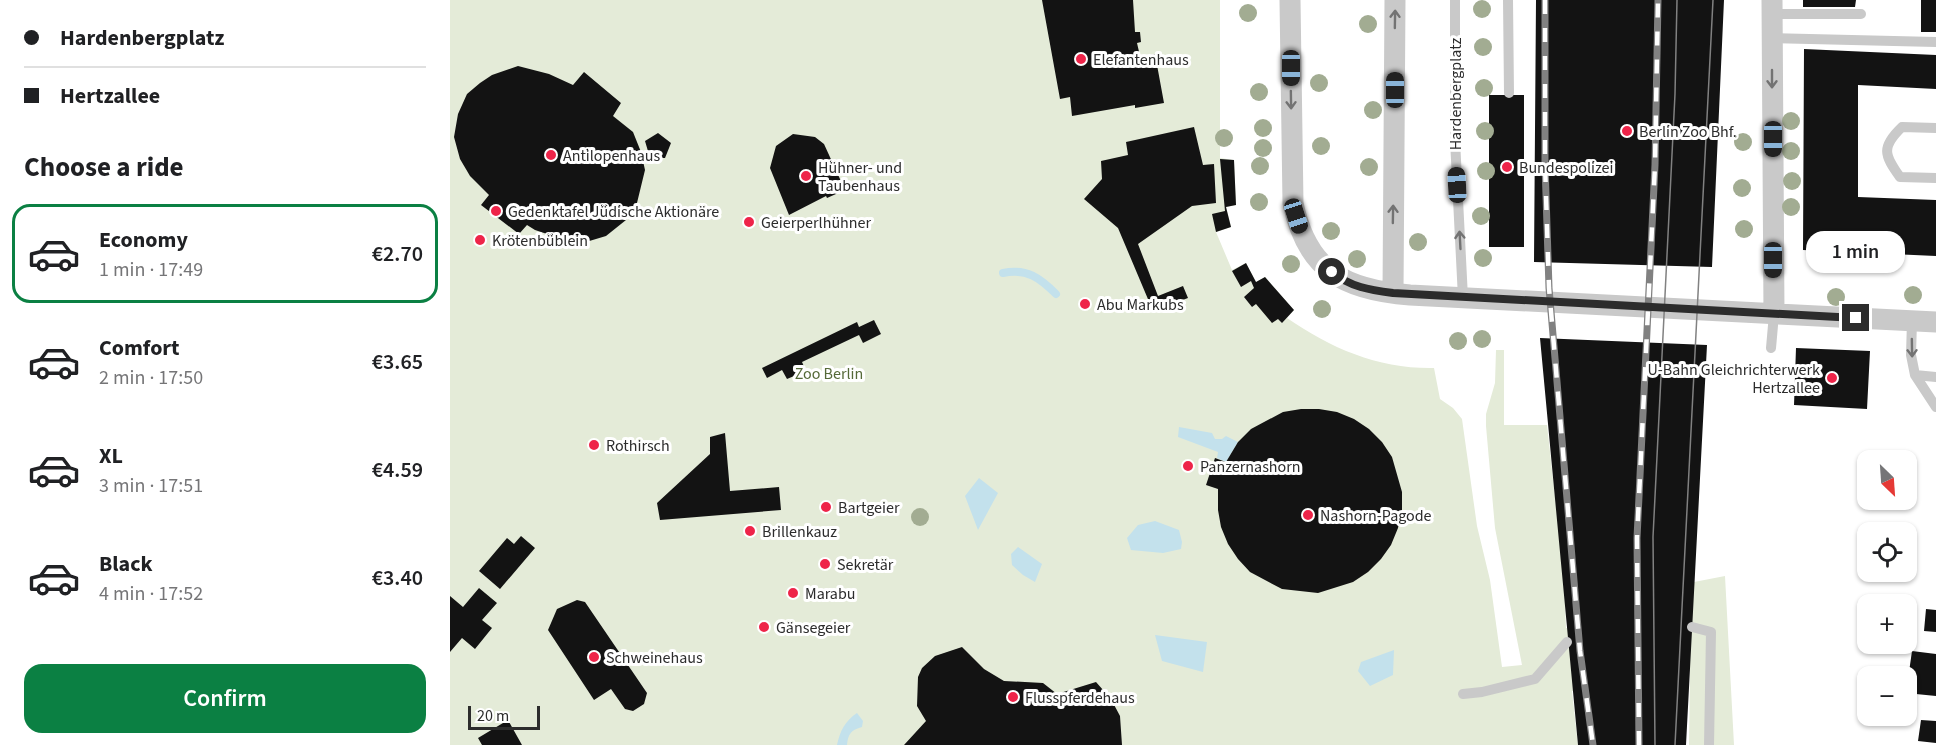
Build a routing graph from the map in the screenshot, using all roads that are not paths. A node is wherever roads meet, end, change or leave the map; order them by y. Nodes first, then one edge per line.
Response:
1 (1290, 0) edge
2 (1395, 0) edge
3 (1455, 0) edge
4 (1508, 0) edge
5 (1772, 7) edge
6 (1861, 14) dead end
7 (1772, 38) junction
8 (1936, 42) edge
9 (1509, 93) dead end
10 (1936, 128) edge
11 (1936, 178) edge
12 (1393, 293) junction
13 (1463, 298) junction
14 (1774, 314) junction
15 (1912, 321) junction
16 (1936, 322) edge
17 (1771, 348) dead end
18 (1919, 376) junction
19 (1936, 377) edge
20 (1936, 386) edge
21 (1936, 407) edge
22 (1692, 627) dead end
23 (1567, 642) dead end
24 (1463, 694) dead end
25 (1709, 745) edge

1 -> 12 street
12 -> 2 street
13 -> 3 lane, Hardenbergplatz
4 - 9 lane
5 - 6 lane
5 - 7 street
7 - 8 lane
7 -> 14 street
10 - 11 lane
12 - 13 street
13 - 14 street
14 - 15 street
14 - 17 lane
15 - 16 street
15 -> 18 lane
18 - 19 lane
18 - 20 lane
18 - 21 lane
22 - 25 lane
23 - 24 lane

